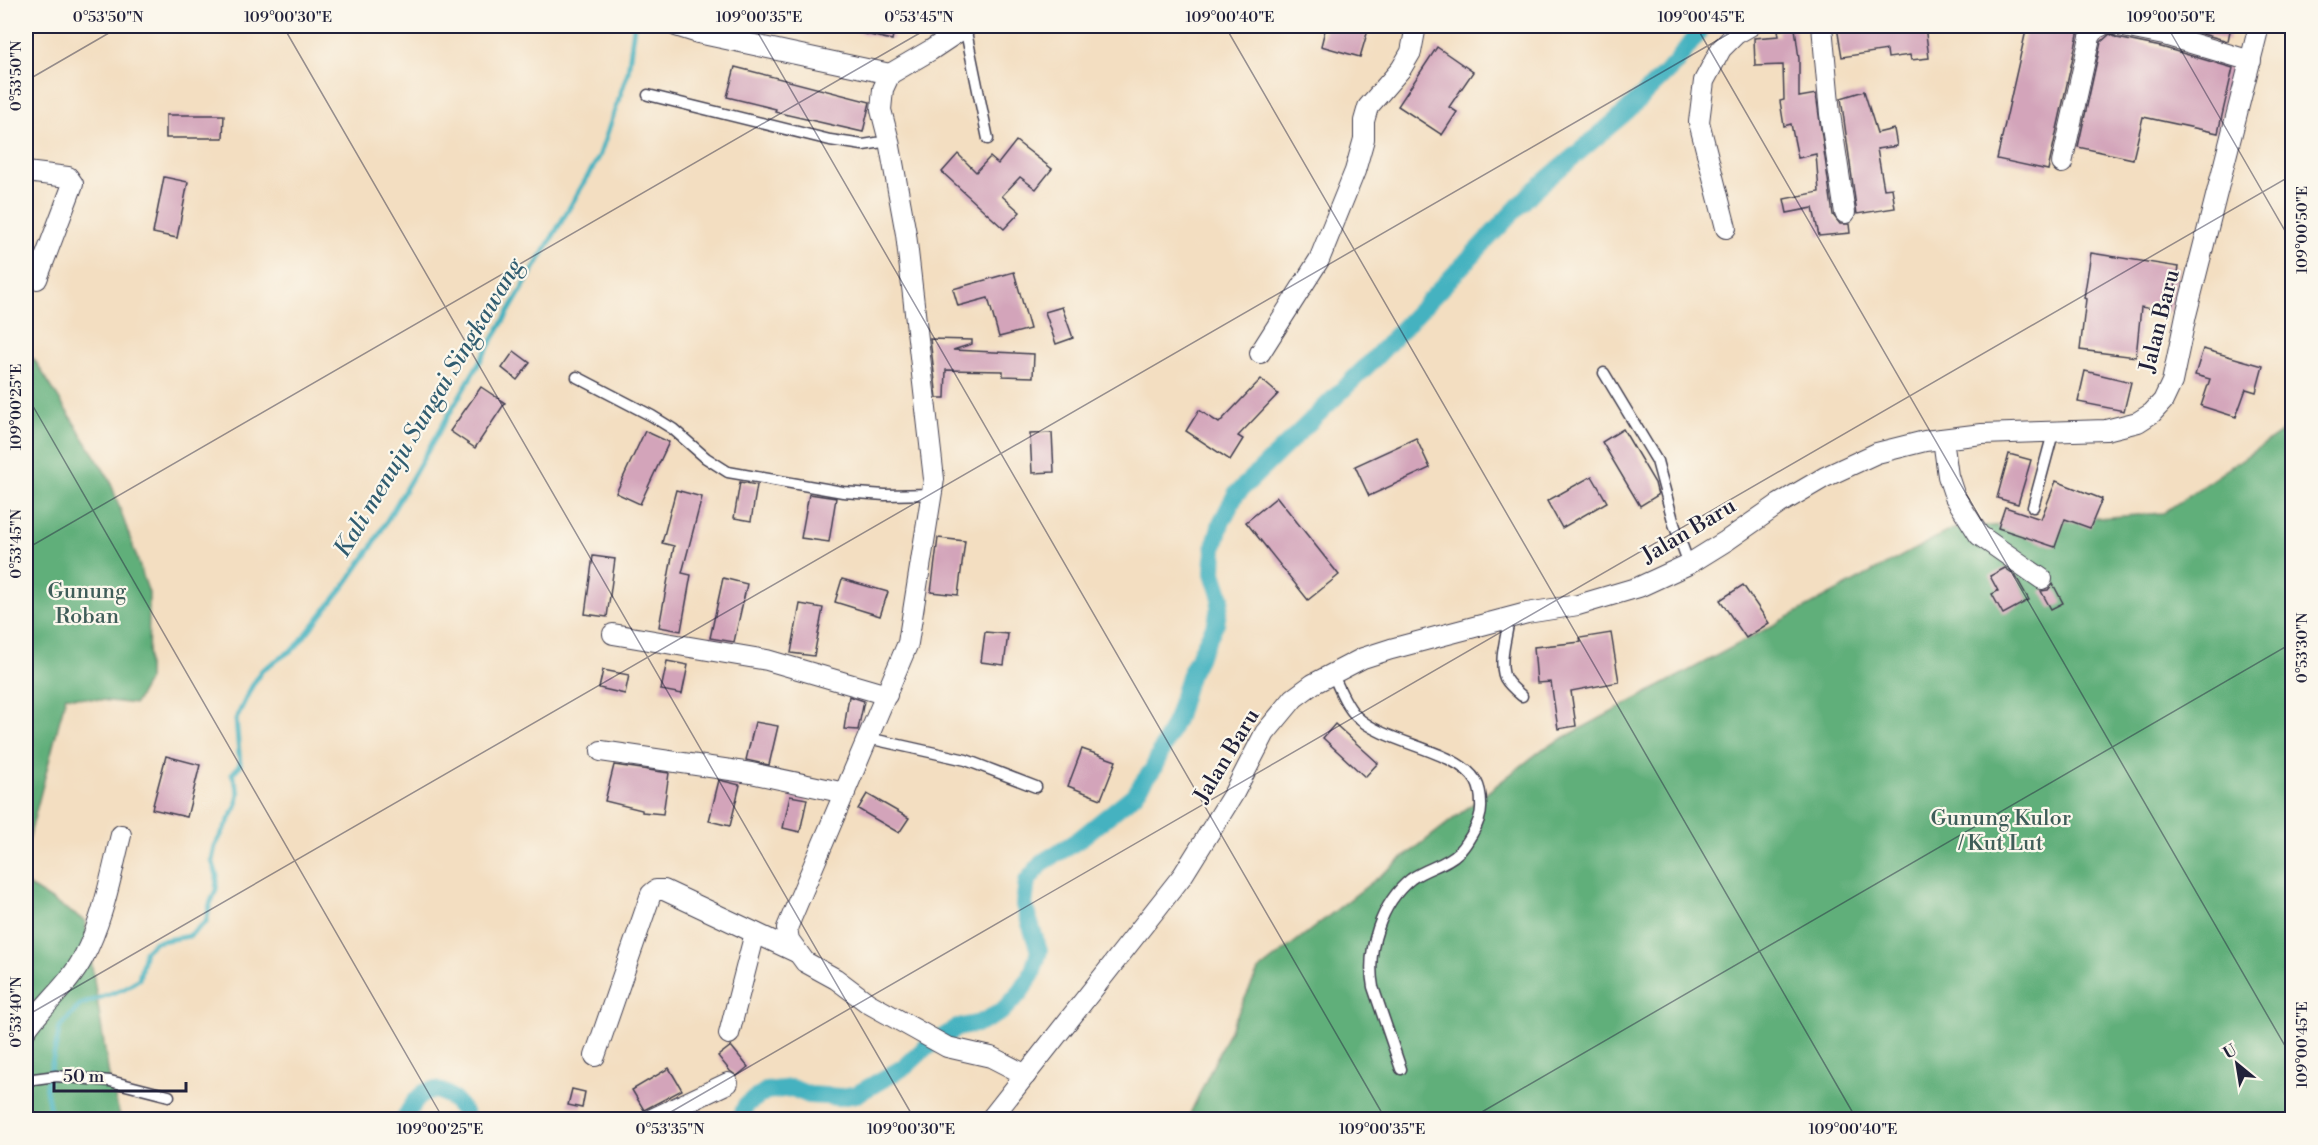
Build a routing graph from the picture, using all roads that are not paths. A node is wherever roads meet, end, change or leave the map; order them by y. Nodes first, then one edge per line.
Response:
1 (676, 26) edge
2 (966, 26) edge
3 (1416, 26) edge
4 (1750, 26) edge
5 (1822, 26) edge
6 (2101, 26) edge
7 (2125, 26) edge
8 (2259, 26) edge
9 (2251, 61) junction
10 (890, 74) junction
11 (648, 95) dead end
12 (988, 140) dead end
13 (889, 141) junction
14 (2062, 163) dead end
15 (26, 172) edge
16 (1845, 213) dead end
17 (1726, 228) dead end
18 (37, 279) dead end
19 (1260, 353) dead end
20 (1604, 373) dead end
21 (577, 377) dead end
22 (2053, 432) junction
23 (1943, 439) junction
24 (933, 494) junction
25 (2033, 507) dead end
26 (1689, 564) junction
27 (2042, 579) dead end
28 (1509, 619) junction
29 (613, 634) dead end
30 (1332, 673) junction
31 (887, 695) junction
32 (1522, 696) dead end
33 (868, 738) junction
34 (601, 751) dead end
35 (1036, 787) dead end
36 (845, 793) junction
37 (122, 835) dead end
38 (755, 933) junction
39 (796, 952) junction
40 (26, 1030) edge
41 (729, 1034) dead end
42 (595, 1056) dead end
43 (1401, 1069) dead end
44 (1026, 1075) junction
45 (26, 1080) edge
46 (728, 1083) dead end
47 (169, 1096) dead end
48 (650, 1119) edge
49 (990, 1119) edge

1 - 10 street
2 - 10 street
2 - 12 lane
3 - 19 street
4 - 17 street
5 - 16 street
6 - 14 street
7 - 9 street
8 - 9 street, Jalan Baru
9 - 22 street, Jalan Baru
10 - 13 street
11 - 13 lane
13 - 24 street
15 - 18 street
20 - 26 lane
21 - 24 lane
22 - 23 street, Jalan Baru
22 - 25 lane
23 - 26 street, Jalan Baru
23 - 27 street
24 - 31 street
26 - 28 street, Jalan Baru
28 - 30 street, Jalan Baru
28 - 32 lane
29 - 31 street
30 - 43 lane
30 - 44 street, Jalan Baru
31 - 33 street
33 - 35 lane
33 - 36 street
34 - 36 street
36 - 39 street
37 - 40 street
38 - 39 street
38 - 41 street
38 - 42 street
39 - 44 street
44 - 49 street, Jalan Baru
45 - 47 lane
46 - 48 street

